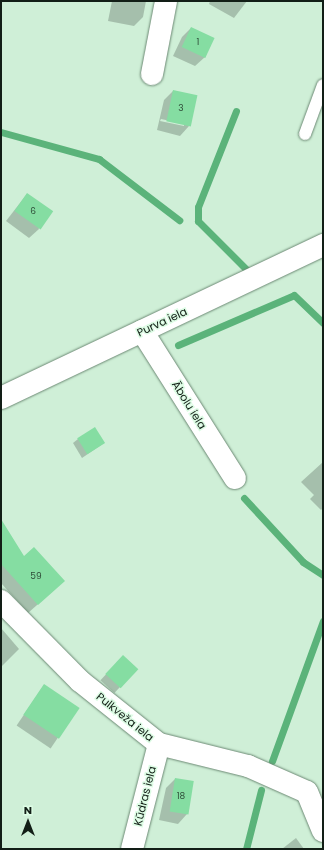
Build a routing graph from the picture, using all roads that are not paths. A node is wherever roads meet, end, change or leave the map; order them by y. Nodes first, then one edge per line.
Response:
1 (166, 1) edge
2 (152, 74) dead end
3 (323, 85) edge
4 (305, 134) dead end
5 (323, 245) edge
6 (142, 331) junction
7 (1, 398) edge
8 (235, 478) dead end
9 (1, 601) edge
10 (159, 744) junction
11 (315, 789) edge
12 (323, 831) edge
13 (132, 849) edge

1 - 2 street
3 - 4 lane
5 - 6 street, Purva iela
6 - 7 street, Purva iela
6 - 8 street, Ābolu iela
9 - 10 street, Pulkveža iela
10 - 11 street, Pulkveža iela
10 - 13 street, Kūdras iela
11 - 12 street, Pulkveža iela

